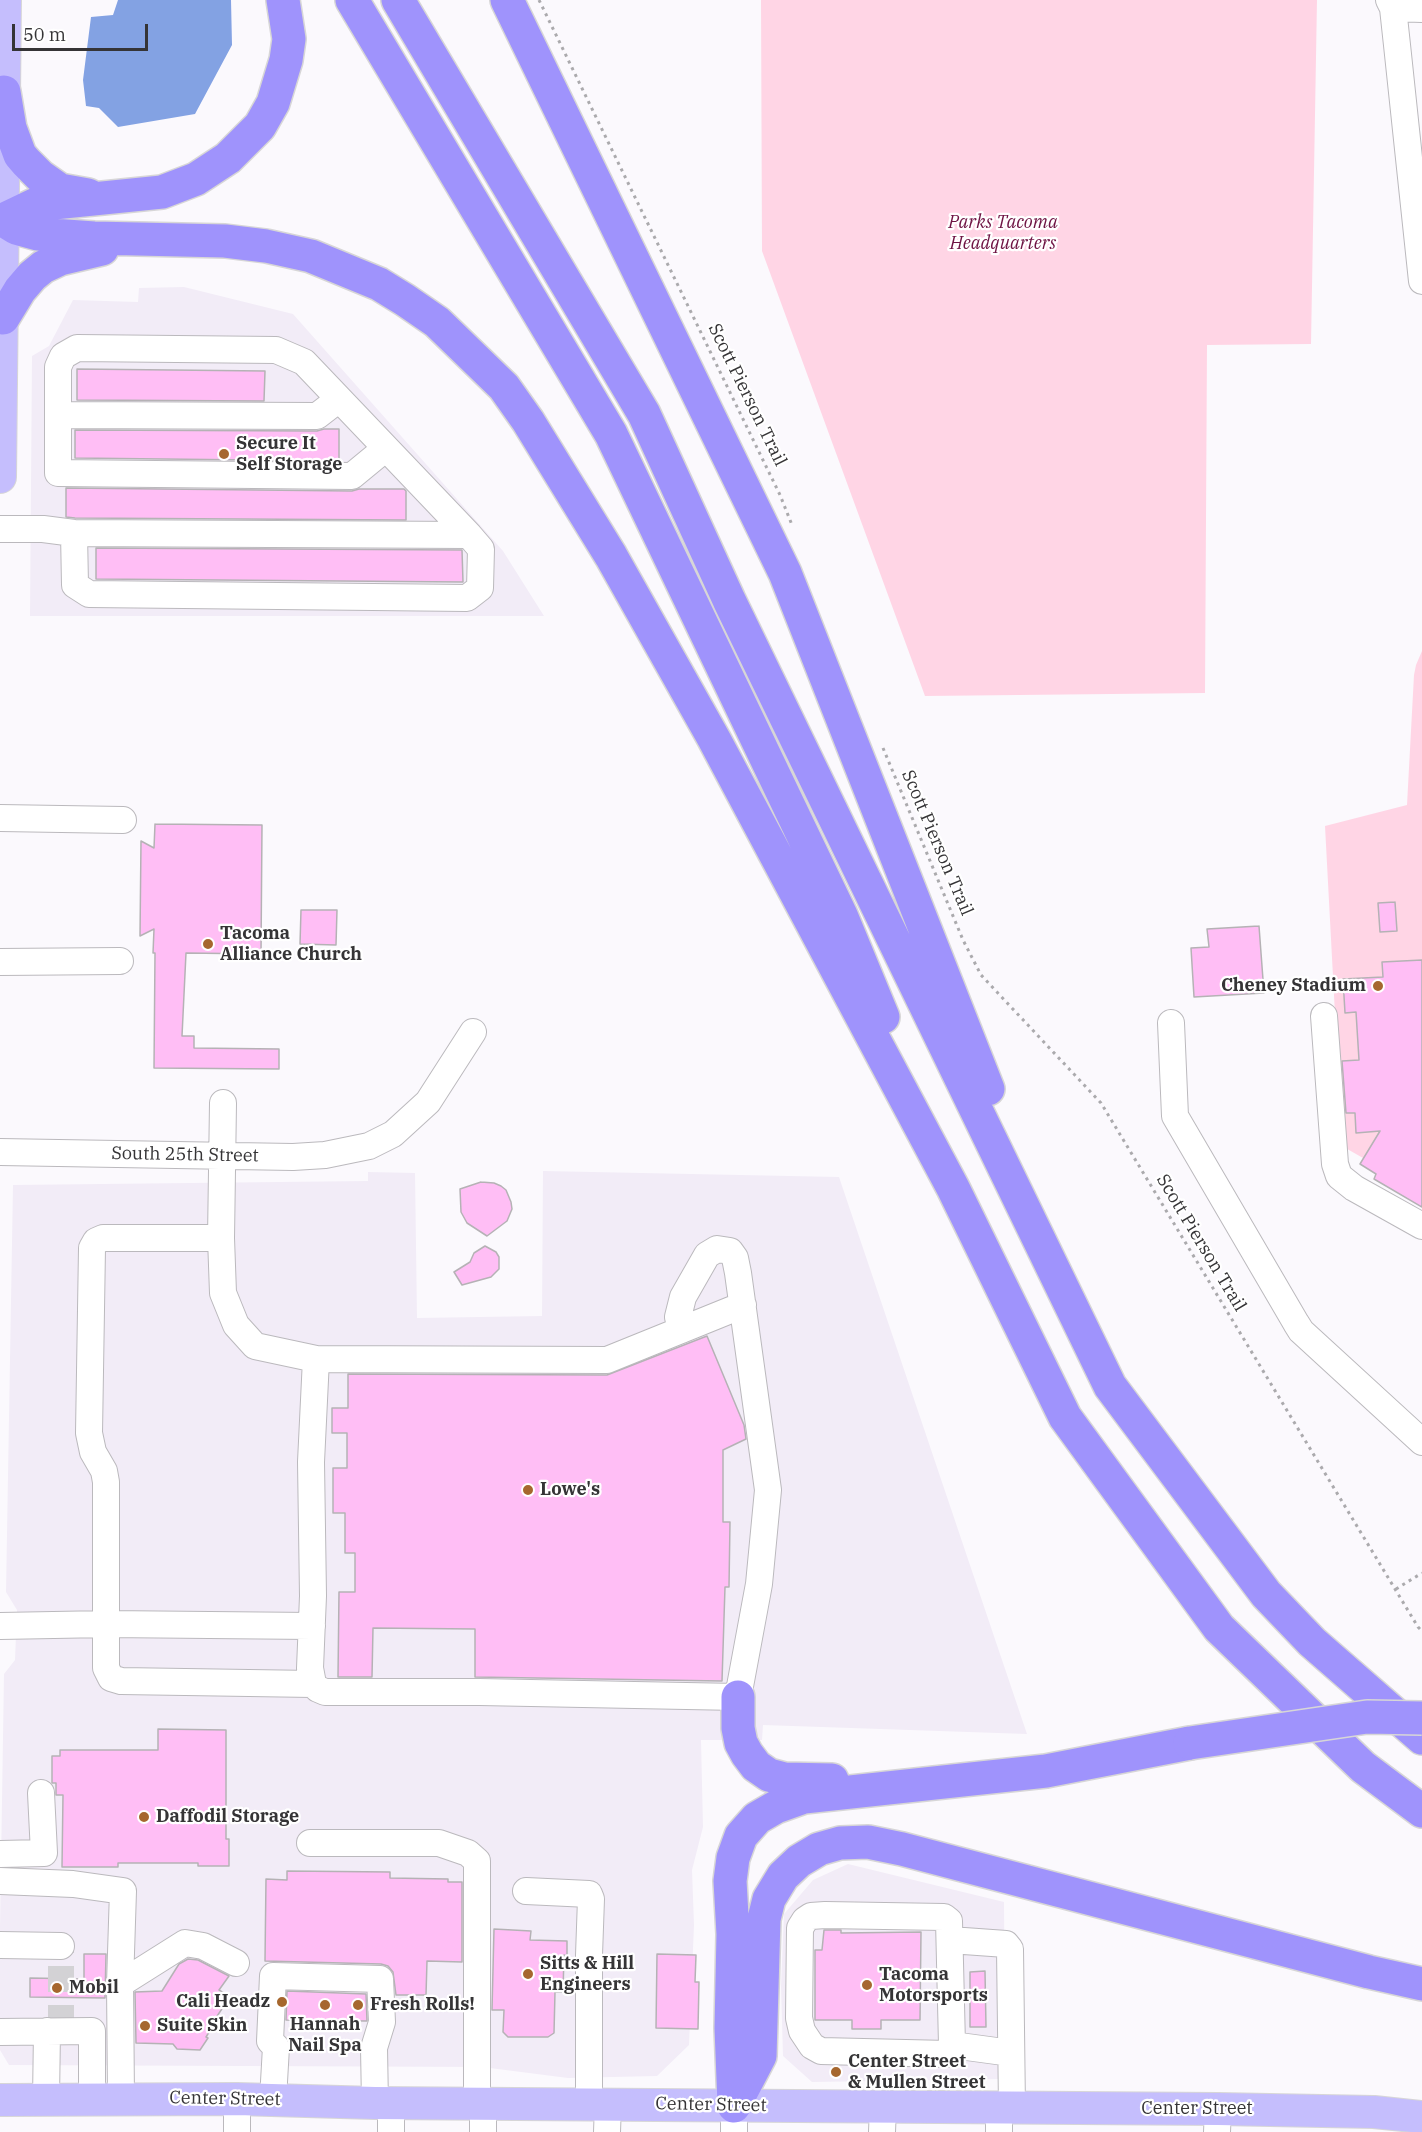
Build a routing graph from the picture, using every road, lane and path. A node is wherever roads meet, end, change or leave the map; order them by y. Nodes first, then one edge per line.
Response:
1 (5, 0) edge
2 (283, 0) edge
3 (352, 0) edge
4 (398, 0) edge
5 (507, 0) edge
6 (539, 0) edge
7 (1391, 4) edge
8 (1422, 9) edge
9 (4, 92) junction
10 (2, 185) edge
11 (107, 197) junction
12 (3, 220) junction
13 (172, 239) junction
14 (1422, 281) edge
15 (3, 318) junction
16 (339, 399) junction
17 (58, 415) junction
18 (386, 448) junction
19 (0, 477) edge
20 (793, 528) dead end
21 (0, 529) edge
22 (74, 533) junction
23 (469, 536) junction
24 (882, 745) dead end
25 (0, 818) edge
26 (123, 820) dead end
27 (0, 962) edge
28 (120, 962) dead end
29 (1324, 1016) dead end
30 (1171, 1023) dead end
31 (473, 1032) dead end
32 (223, 1103) dead end
33 (0, 1152) edge
34 (222, 1156) junction
35 (953, 1188) junction
36 (1422, 1226) edge
37 (221, 1238) junction
38 (1062, 1284) junction
39 (743, 1305) junction
40 (681, 1330) junction
41 (316, 1359) junction
42 (1422, 1442) edge
43 (1422, 1573) edge
44 (1395, 1590) junction
45 (107, 1624) junction
46 (0, 1626) edge
47 (312, 1626) junction
48 (1422, 1631) edge
49 (313, 1684) junction
50 (738, 1697) junction
51 (1422, 1718) edge
52 (1422, 1738) edge
53 (884, 1787) junction
54 (41, 1793) dead end
55 (1422, 1810) edge
56 (310, 1843) dead end
57 (0, 1854) edge
58 (0, 1881) edge
59 (526, 1891) dead end
60 (950, 1940) junction
61 (0, 1945) edge
62 (61, 1946) dead end
63 (236, 1963) dead end
64 (120, 1984) junction
65 (1422, 1984) edge
66 (47, 2031) junction
67 (0, 2032) edge
68 (952, 2045) junction
69 (1011, 2053) junction
70 (106, 2098) junction
71 (46, 2099) junction
72 (237, 2099) junction
73 (273, 2099) junction
74 (0, 2100) edge
75 (385, 2112) edge
76 (481, 2113) edge
77 (602, 2113) edge
78 (1003, 2116) edge
79 (1422, 2117) edge
80 (734, 2119) edge
81 (882, 2119) edge
82 (1217, 2120) edge
83 (237, 2132) edge

1 - 9 main road
2 - 11 highway
3 - 35 highway
4 - 38 highway
5 - 38 highway
6 - 20 path, Scott Pierson Trail
7 - 8 street
7 - 14 street
9 - 10 main road
9 - 11 highway
10 - 12 main road
11 - 12 highway
12 - 13 highway
12 - 15 main road
13 - 15 highway
13 - 35 highway
15 - 19 main road
16 - 17 street
16 - 17 street
16 - 18 street
17 - 18 street
18 - 23 street
21 - 22 street
22 - 23 street
22 - 23 street
24 - 44 path, Scott Pierson Trail
25 - 26 street
27 - 28 street
29 - 36 street
30 - 42 street
31 - 34 street, South 25th Street
32 - 34 street
33 - 34 street, South 25th Street
34 - 37 street
35 - 55 highway
37 - 41 street
37 - 45 street
38 - 52 highway
39 - 40 street
39 - 40 street
39 - 50 street
40 - 41 street
41 - 47 street
43 - 44 path
44 - 48 path, Scott Pierson Trail
45 - 46 street
45 - 47 street
45 - 49 street
47 - 49 street
49 - 50 street
50 - 53 highway
51 - 53 highway, bridge
53 - 80 highway
54 - 57 street
56 - 76 street
58 - 64 street
59 - 77 street
60 - 68 street
60 - 68 street
60 - 69 street
61 - 62 street
63 - 64 street
64 - 70 street
65 - 80 highway
66 - 67 street
66 - 70 street
66 - 71 street
68 - 69 street
69 - 78 street
70 - 71 main road, Center Street
70 - 72 main road, Center Street
71 - 74 main road, Center Street
72 - 73 main road, Center Street
72 - 83 street
73 - 75 main road, Center Street
73 - 75 street
75 - 76 main road, Center Street
76 - 77 main road, Center Street
77 - 80 main road, Center Street
78 - 81 main road, Center Street
78 - 82 main road, Center Street
79 - 82 main road, Center Street
80 - 81 main road, Center Street

